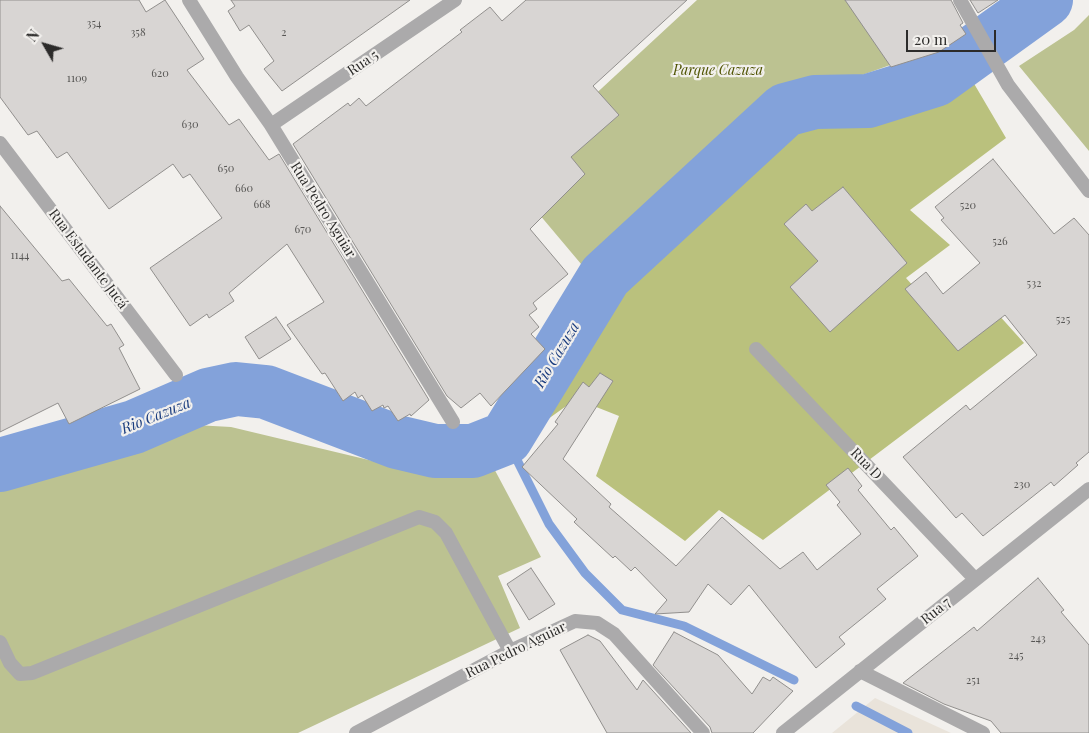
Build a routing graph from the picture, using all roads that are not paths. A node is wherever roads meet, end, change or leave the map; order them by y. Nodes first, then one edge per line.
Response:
1 (189, 0) edge
2 (455, 0) edge
3 (960, 0) edge
4 (271, 125) junction
5 (0, 144) edge
6 (1089, 191) edge
7 (756, 349) dead end
8 (176, 375) dead end
9 (453, 422) dead end
10 (1089, 489) edge
11 (975, 579) junction
12 (0, 642) edge
13 (510, 651) junction
14 (860, 671) junction
15 (356, 733) edge
16 (703, 733) edge
17 (783, 733) edge
18 (983, 733) edge

1 - 4 street, Rua Pedro Aguiar
2 - 4 street, Rua 5
3 - 6 street
4 - 9 street, Rua Pedro Aguiar
5 - 8 street, Rua Estudante Jucá
7 - 11 street, Rua D
10 - 11 street, Rua 7
11 - 14 street, Rua 7
12 - 13 street
13 - 15 street, Rua Pedro Aguiar
13 - 16 street, Rua Pedro Aguiar
14 - 17 street, Rua 7
14 - 18 street

